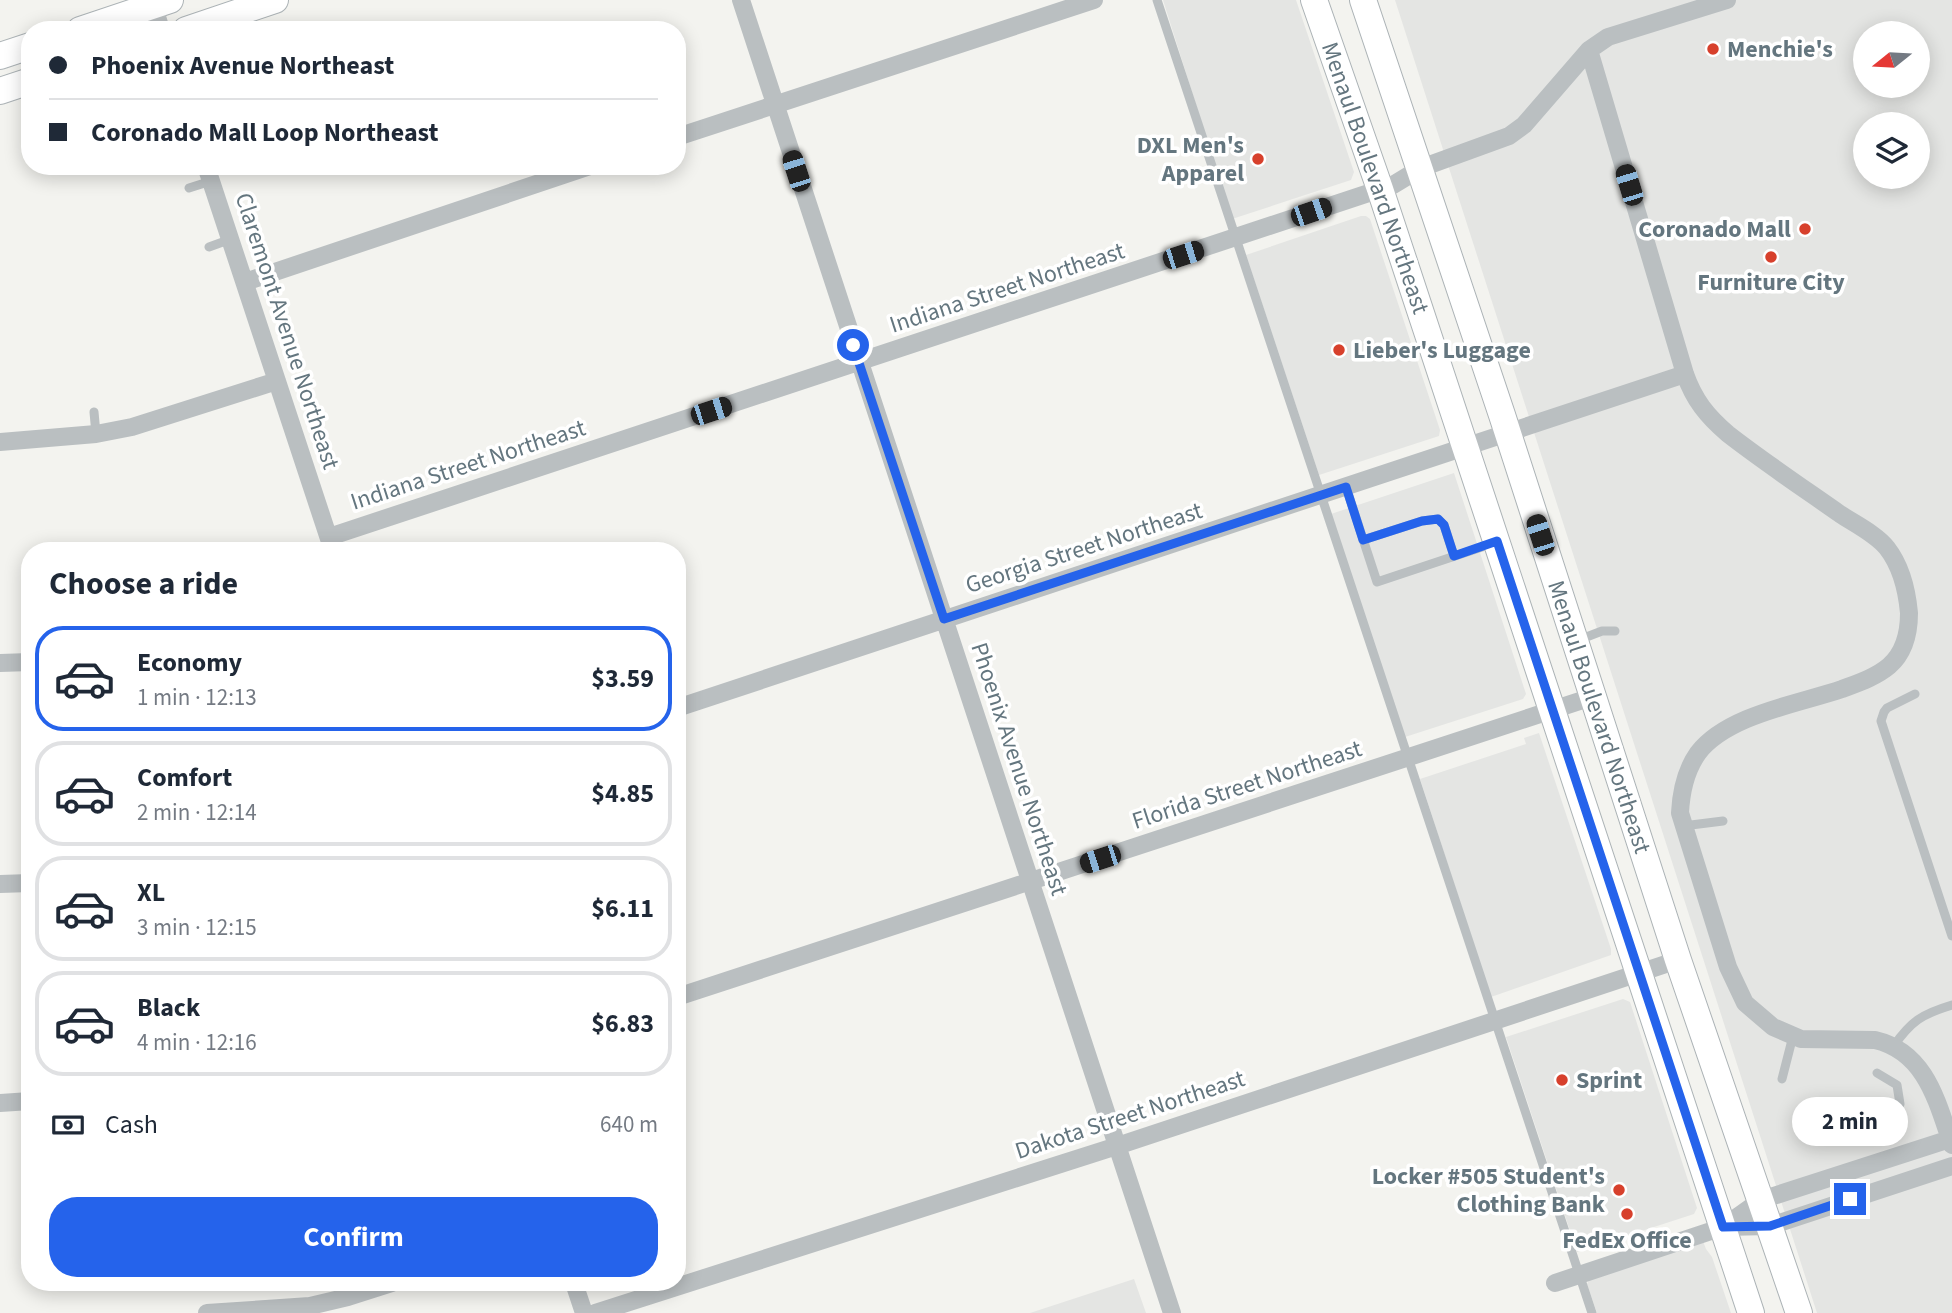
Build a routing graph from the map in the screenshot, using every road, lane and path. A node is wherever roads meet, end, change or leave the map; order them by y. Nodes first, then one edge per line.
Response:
1 (275, 0) edge
2 (741, 0) edge
3 (1094, 0) edge
4 (1157, 0) edge
5 (1314, 0) edge
6 (1346, 0) edge
7 (1727, 0) edge
8 (159, 9) edge
9 (1367, 12) edge
10 (114, 21) edge
11 (213, 21) edge
12 (21, 49) edge
13 (1589, 50) junction
14 (0, 56) edge
15 (21, 84) edge
16 (0, 91) edge
17 (775, 104) junction
18 (686, 134) edge
19 (1420, 169) junction
20 (208, 175) edge
21 (209, 175) edge
22 (563, 175) edge
23 (189, 188) dead end
24 (1380, 189) junction
25 (1234, 238) junction
26 (231, 239) junction
27 (209, 247) dead end
28 (245, 282) junction
29 (859, 363) junction
30 (1685, 374) junction
31 (277, 381) junction
32 (94, 412) dead end
33 (1507, 432) junction
34 (96, 435) junction
35 (0, 442) edge
36 (1465, 446) junction
37 (1346, 487) junction
38 (1320, 496) junction
39 (1363, 540) junction
40 (1497, 541) junction
41 (330, 542) edge
42 (337, 542) edge
43 (1454, 556) junction
44 (944, 619) junction
45 (1615, 631) dead end
46 (1574, 641) junction
47 (21, 662) edge
48 (0, 663) edge
49 (1915, 694) dead end
50 (1592, 697) junction
51 (686, 705) edge
52 (1553, 709) junction
53 (1408, 757) junction
54 (1723, 821) dead end
55 (1683, 825) junction
56 (1031, 882) junction
57 (21, 883) edge
58 (0, 884) edge
59 (1952, 936) edge
60 (1678, 960) junction
61 (1640, 972) junction
62 (686, 994) edge
63 (1952, 1005) edge
64 (1495, 1020) junction
65 (1793, 1036) junction
66 (1893, 1047) junction
67 (1877, 1073) dead end
68 (1782, 1079) dead end
69 (21, 1102) edge
70 (0, 1103) edge
71 (1895, 1114) dead end
72 (1951, 1142) edge
73 (1117, 1146) junction
74 (1952, 1166) edge
75 (1761, 1200) junction
76 (1770, 1226) junction
77 (1723, 1227) junction
78 (1579, 1274) junction
79 (1555, 1283) dead end
80 (686, 1284) edge
81 (367, 1291) edge
82 (577, 1291) edge
83 (664, 1291) edge
84 (207, 1313) edge
85 (584, 1313) edge
86 (595, 1313) edge
87 (1172, 1313) edge
88 (1592, 1313) edge
89 (1751, 1313) edge
90 (1799, 1313) edge

1 - 11 main road
2 - 17 street, Phoenix Avenue Northeast
3 - 17 street
4 - 25 lane
5 - 24 main road, Menaul Boulevard Northeast
6 - 9 main road
7 - 13 street, Indiana Street Northeast
8 - 10 main road
9 - 19 main road, Menaul Boulevard Northeast
12 - 14 main road
13 - 19 street, Indiana Street Northeast
13 - 30 street
15 - 16 main road
17 - 18 street
17 - 29 street, Phoenix Avenue Northeast
19 - 24 street, Indiana Street Northeast
19 - 33 main road, Menaul Boulevard Northeast
20 - 23 lane
21 - 26 street, Claremont Avenue Northeast
22 - 28 street
24 - 25 street, Indiana Street Northeast
24 - 36 main road, Menaul Boulevard Northeast
25 - 29 street, Indiana Street Northeast
25 - 38 lane
26 - 27 lane
26 - 28 street, Claremont Avenue Northeast
28 - 31 street, Claremont Avenue Northeast
29 - 42 street, Indiana Street Northeast
29 - 44 street, Phoenix Avenue Northeast
30 - 33 street, Georgia Street Northeast
30 - 55 street
31 - 34 street
31 - 41 street, Claremont Avenue Northeast
32 - 34 lane
33 - 36 street, Georgia Street Northeast
33 - 46 main road, Menaul Boulevard Northeast
34 - 35 street
36 - 37 street, Georgia Street Northeast
36 - 40 main road, Menaul Boulevard Northeast
37 - 38 street, Georgia Street Northeast
37 - 39 lane
38 - 44 street, Georgia Street Northeast
38 - 53 lane
39 - 43 lane
39 - 43 lane
40 - 43 lane
40 - 52 main road, Menaul Boulevard Northeast
44 - 51 street, Georgia Street Northeast
44 - 56 street, Phoenix Avenue Northeast
45 - 46 lane
46 - 50 main road, Menaul Boulevard Northeast
47 - 48 street
49 - 59 lane
50 - 52 street, Florida Street Northeast
50 - 60 main road, Menaul Boulevard Northeast
52 - 53 street, Florida Street Northeast
52 - 61 main road, Menaul Boulevard Northeast
53 - 56 street, Florida Street Northeast
53 - 64 lane
54 - 55 lane
55 - 65 street
56 - 62 street, Florida Street Northeast
56 - 73 street, Phoenix Avenue Northeast
57 - 58 street
60 - 61 street, Dakota Street Northeast
60 - 75 main road, Menaul Boulevard Northeast
61 - 64 street, Dakota Street Northeast
61 - 77 main road, Menaul Boulevard Northeast
63 - 66 lane
64 - 73 street, Dakota Street Northeast
64 - 78 lane
65 - 66 street
65 - 68 lane
66 - 72 street
67 - 71 lane
69 - 70 street
72 - 75 street
73 - 80 street, Dakota Street Northeast
73 - 87 street, Phoenix Avenue Northeast
74 - 76 street
75 - 76 main road, Menaul Boulevard Northeast
75 - 77 street
76 - 77 street
76 - 90 main road, Menaul Boulevard Northeast
77 - 78 street
77 - 89 main road, Menaul Boulevard Northeast
78 - 79 street
78 - 88 lane
81 - 84 street
82 - 85 street
83 - 86 street, Dakota Street Northeast

